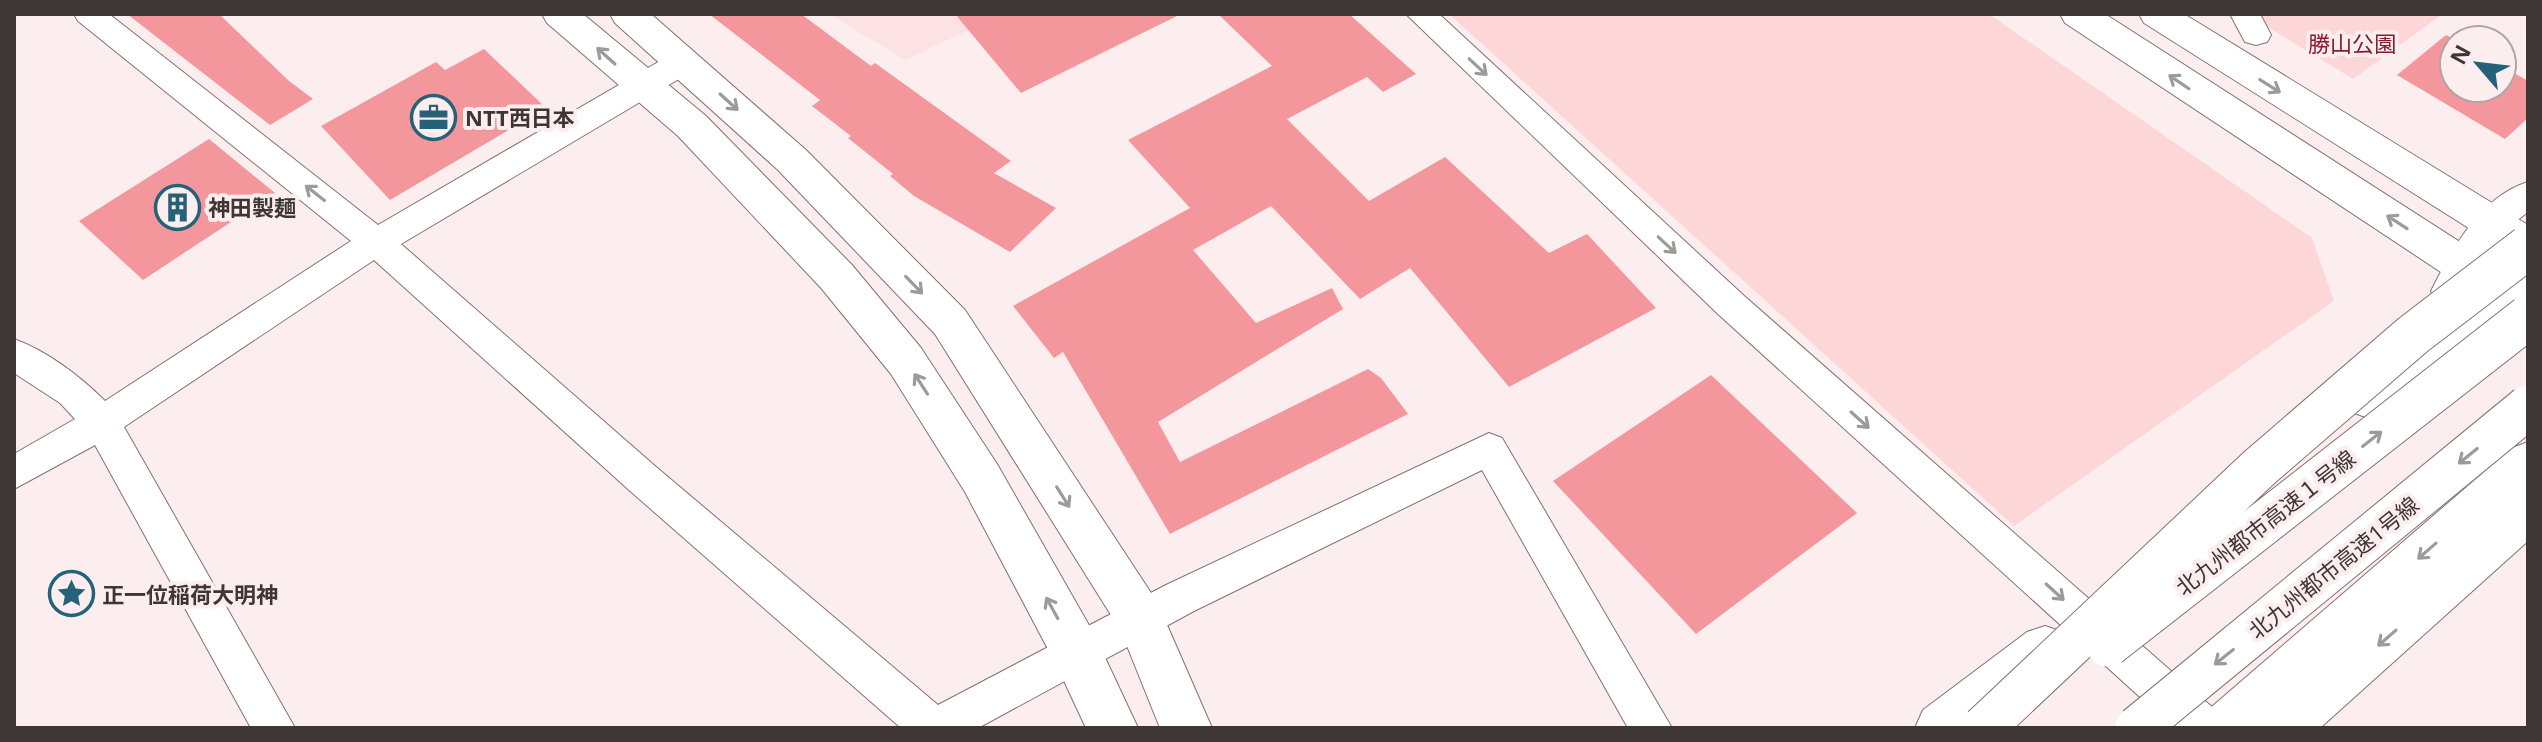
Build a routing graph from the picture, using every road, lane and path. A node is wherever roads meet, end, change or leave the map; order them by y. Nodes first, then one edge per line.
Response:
1 (89, 14) edge
2 (560, 14) edge
3 (628, 14) edge
4 (1421, 14) edge
5 (2078, 14) edge
6 (2157, 14) edge
7 (683, 62) junction
8 (640, 85) junction
9 (2528, 195) edge
10 (2491, 222) junction
11 (376, 242) junction
12 (2528, 246) edge
13 (2463, 264) junction
14 (2522, 296) edge
15 (14, 354) edge
16 (2405, 370) junction
17 (2528, 407) edge
18 (102, 422) junction
19 (2528, 462) edge
20 (14, 473) edge
21 (2528, 511) edge
22 (1140, 618) junction
23 (2084, 618) junction
24 (1076, 651) junction
25 (274, 728) edge
26 (934, 728) edge
27 (1112, 728) edge
28 (1186, 728) edge
29 (1651, 728) edge
30 (1941, 728) edge
31 (1983, 728) edge
32 (2002, 728) edge
33 (2137, 728) edge
34 (2205, 728) edge
35 (2226, 728) edge
36 (2281, 728) edge

11 -> 1 street
8 -> 2 main road
3 - 7 main road
4 -> 23 street
13 -> 5 main road
6 -> 10 main road
7 - 8 street
7 -> 22 main road
8 - 11 street
24 -> 8 main road
9 - 10 street
10 - 12 main road
10 - 13 street
11 - 18 street
11 - 26 street
12 - 31 main road, bridge
13 - 14 main road
13 - 16 street
14 - 16 main road
32 -> 14 main road, 北九州都市高速１号線, bridge
15 - 18 street
16 - 23 main road
17 -> 33 main road, 北九州都市高速1号線, bridge
18 - 20 street
18 - 25 street
19 -> 35 main road
21 -> 36 main road
22 - 24 street
22 - 28 main road
22 - 29 street
23 - 30 main road
23 - 34 street
24 - 26 street
24 - 27 main road

